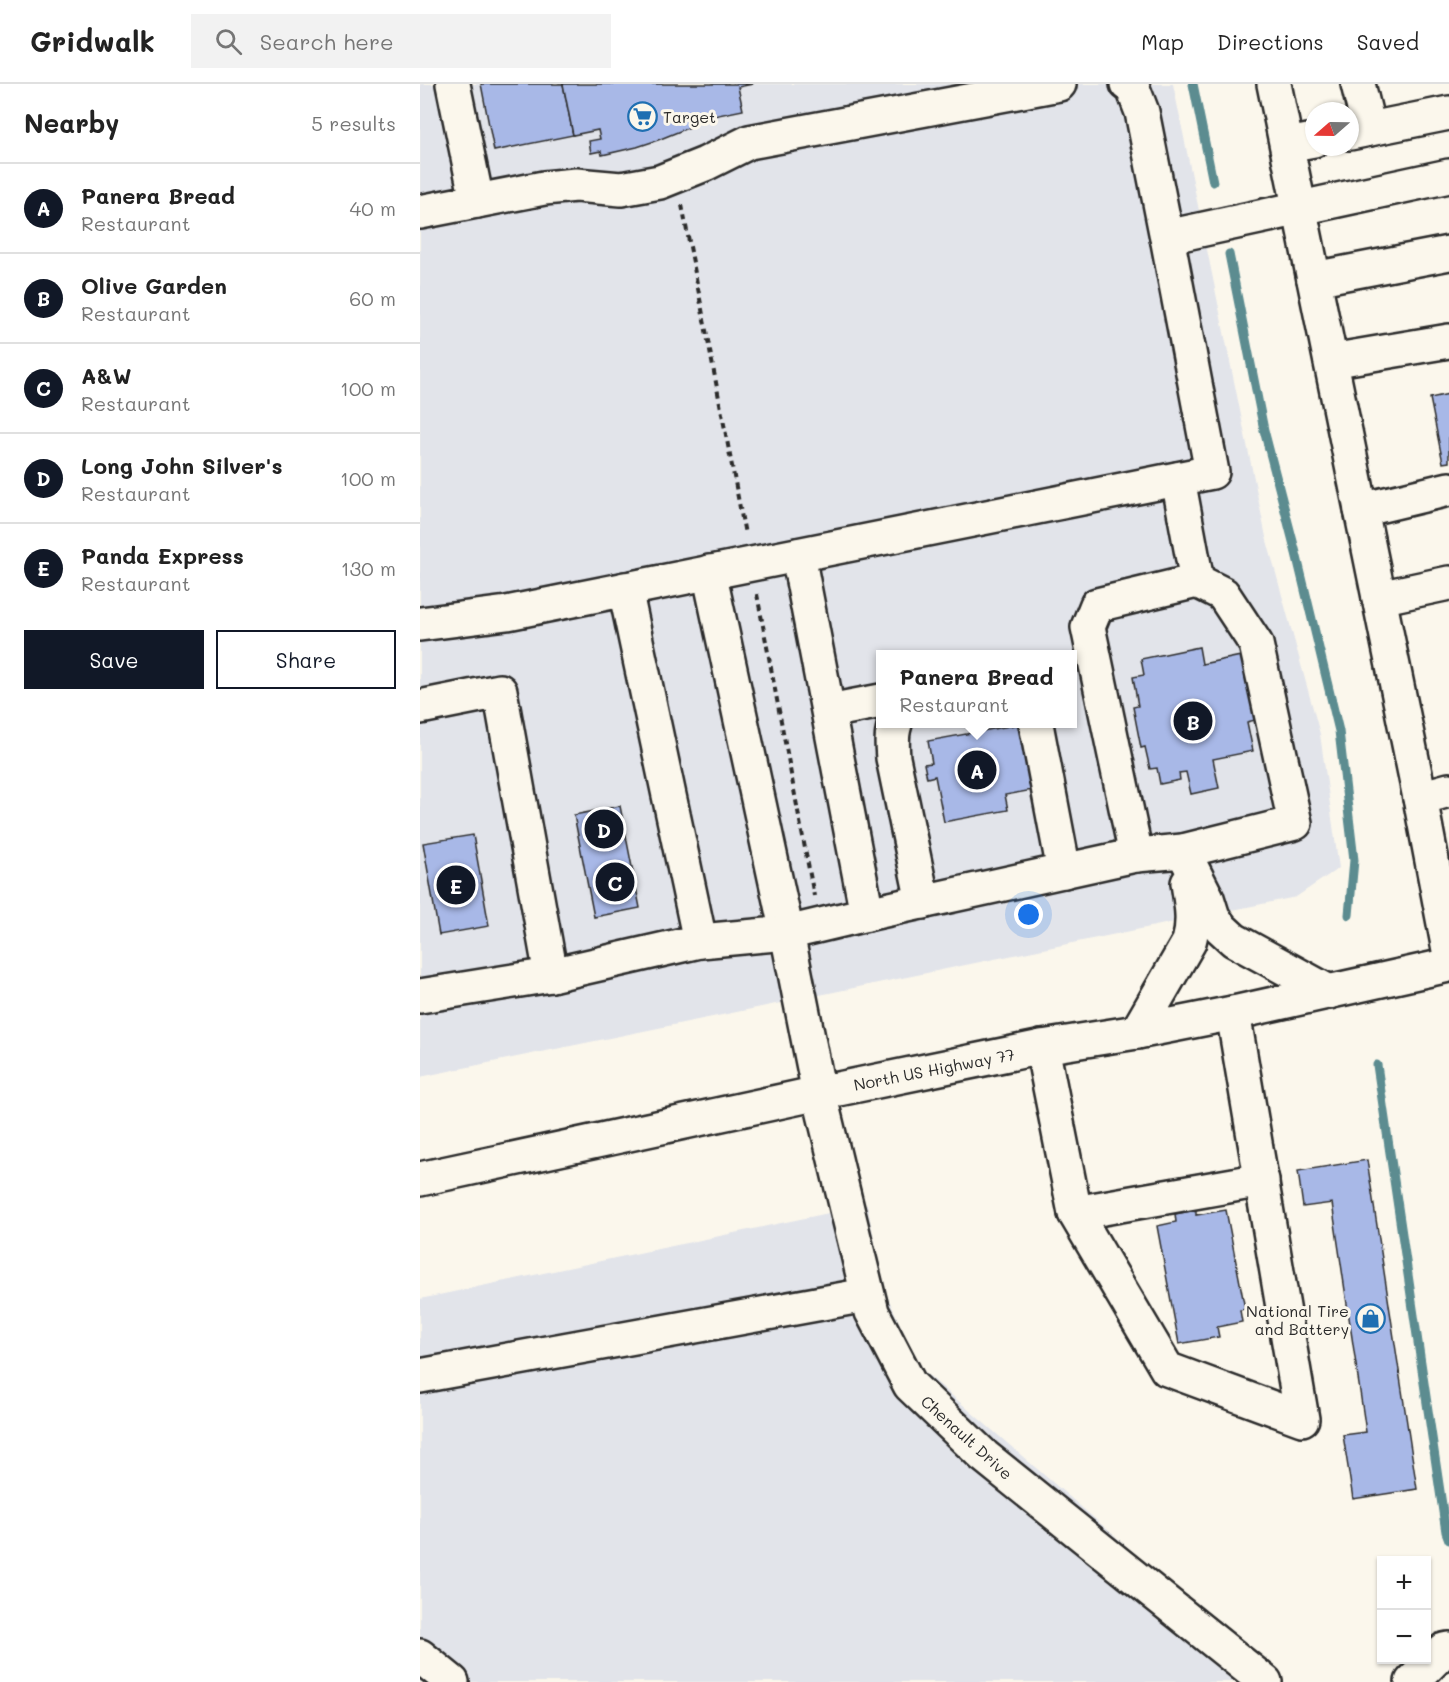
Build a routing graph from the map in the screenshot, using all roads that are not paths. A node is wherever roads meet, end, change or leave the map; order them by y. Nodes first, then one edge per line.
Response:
1 (453, 84) edge
2 (1059, 84) edge
3 (1274, 84) edge
4 (1358, 84) edge
5 (1130, 85) edge
6 (1358, 102) edge
7 (1449, 113) edge
8 (1359, 131) edge
9 (1300, 142) edge
10 (1449, 176) edge
11 (477, 201) junction
12 (1299, 208) junction
13 (420, 212) edge
14 (1167, 238) junction
15 (1449, 253) edge
16 (1314, 279) junction
17 (1449, 340) edge
18 (1331, 361) junction
19 (1178, 479) junction
20 (1449, 489) edge
21 (1361, 510) junction
22 (798, 555) junction
23 (710, 572) junction
24 (1197, 581) junction
25 (1449, 584) edge
26 (626, 589) junction
27 (1379, 598) junction
28 (420, 624) edge
29 (876, 702) edge
30 (420, 707) edge
31 (828, 711) junction
32 (893, 728) edge
33 (916, 728) edge
34 (1037, 728) edge
35 (1434, 794) edge
36 (1184, 851) junction
37 (1136, 855) junction
38 (1064, 871) junction
39 (932, 900) junction
40 (867, 914) junction
41 (787, 933) junction
42 (700, 941) junction
43 (1449, 950) edge
44 (1449, 965) edge
45 (551, 975) junction
46 (1329, 992) junction
47 (420, 996) edge
48 (1233, 1013) junction
49 (1137, 1032) junction
50 (1042, 1047) junction
51 (819, 1093) junction
52 (420, 1179) edge
53 (1262, 1180) junction
54 (1075, 1213) junction
55 (866, 1295) junction
56 (420, 1376) edge
57 (1449, 1649) edge
58 (420, 1656) edge
59 (452, 1682) edge
60 (1265, 1682) edge
61 (1412, 1682) edge

1 - 11 main road
2 - 11 main road
3 - 9 main road
4 - 6 main road
5 - 14 main road
7 - 8 main road
9 - 12 main road
10 - 12 main road
11 - 13 main road
12 - 14 main road
12 - 16 main road
14 - 19 main road
15 - 16 main road
16 - 18 main road
17 - 18 main road
18 - 21 main road
19 - 22 main road
19 - 24 main road
20 - 21 main road
21 - 27 main road
22 - 23 main road
22 - 31 main road
23 - 26 main road
23 - 41 main road, Chenault Drive
24 - 36 main road
24 - 37 main road
25 - 27 main road
26 - 28 main road
26 - 42 main road
27 - 35 main road
29 - 31 main road
30 - 45 main road
31 - 40 main road
32 - 39 main road
33 - 39 main road
34 - 38 main road
35 - 43 main road
36 - 37 main road
36 - 46 main road
36 - 49 main road
37 - 38 main road
38 - 39 main road
39 - 40 main road
40 - 41 main road
41 - 42 main road
41 - 51 main road, Chenault Drive
42 - 45 main road
44 - 46 main road, North US Highway 77
45 - 47 main road
46 - 48 main road, North US Highway 77
48 - 49 main road, North US Highway 77
48 - 53 main road
49 - 50 main road, North US Highway 77
50 - 51 main road, North US Highway 77
50 - 54 main road
51 - 52 main road, North US Highway 77
51 - 55 main road, Chenault Drive
53 - 54 main road
53 - 54 main road
55 - 56 main road
55 - 60 main road, Chenault Drive
57 - 61 main road
58 - 59 main road

